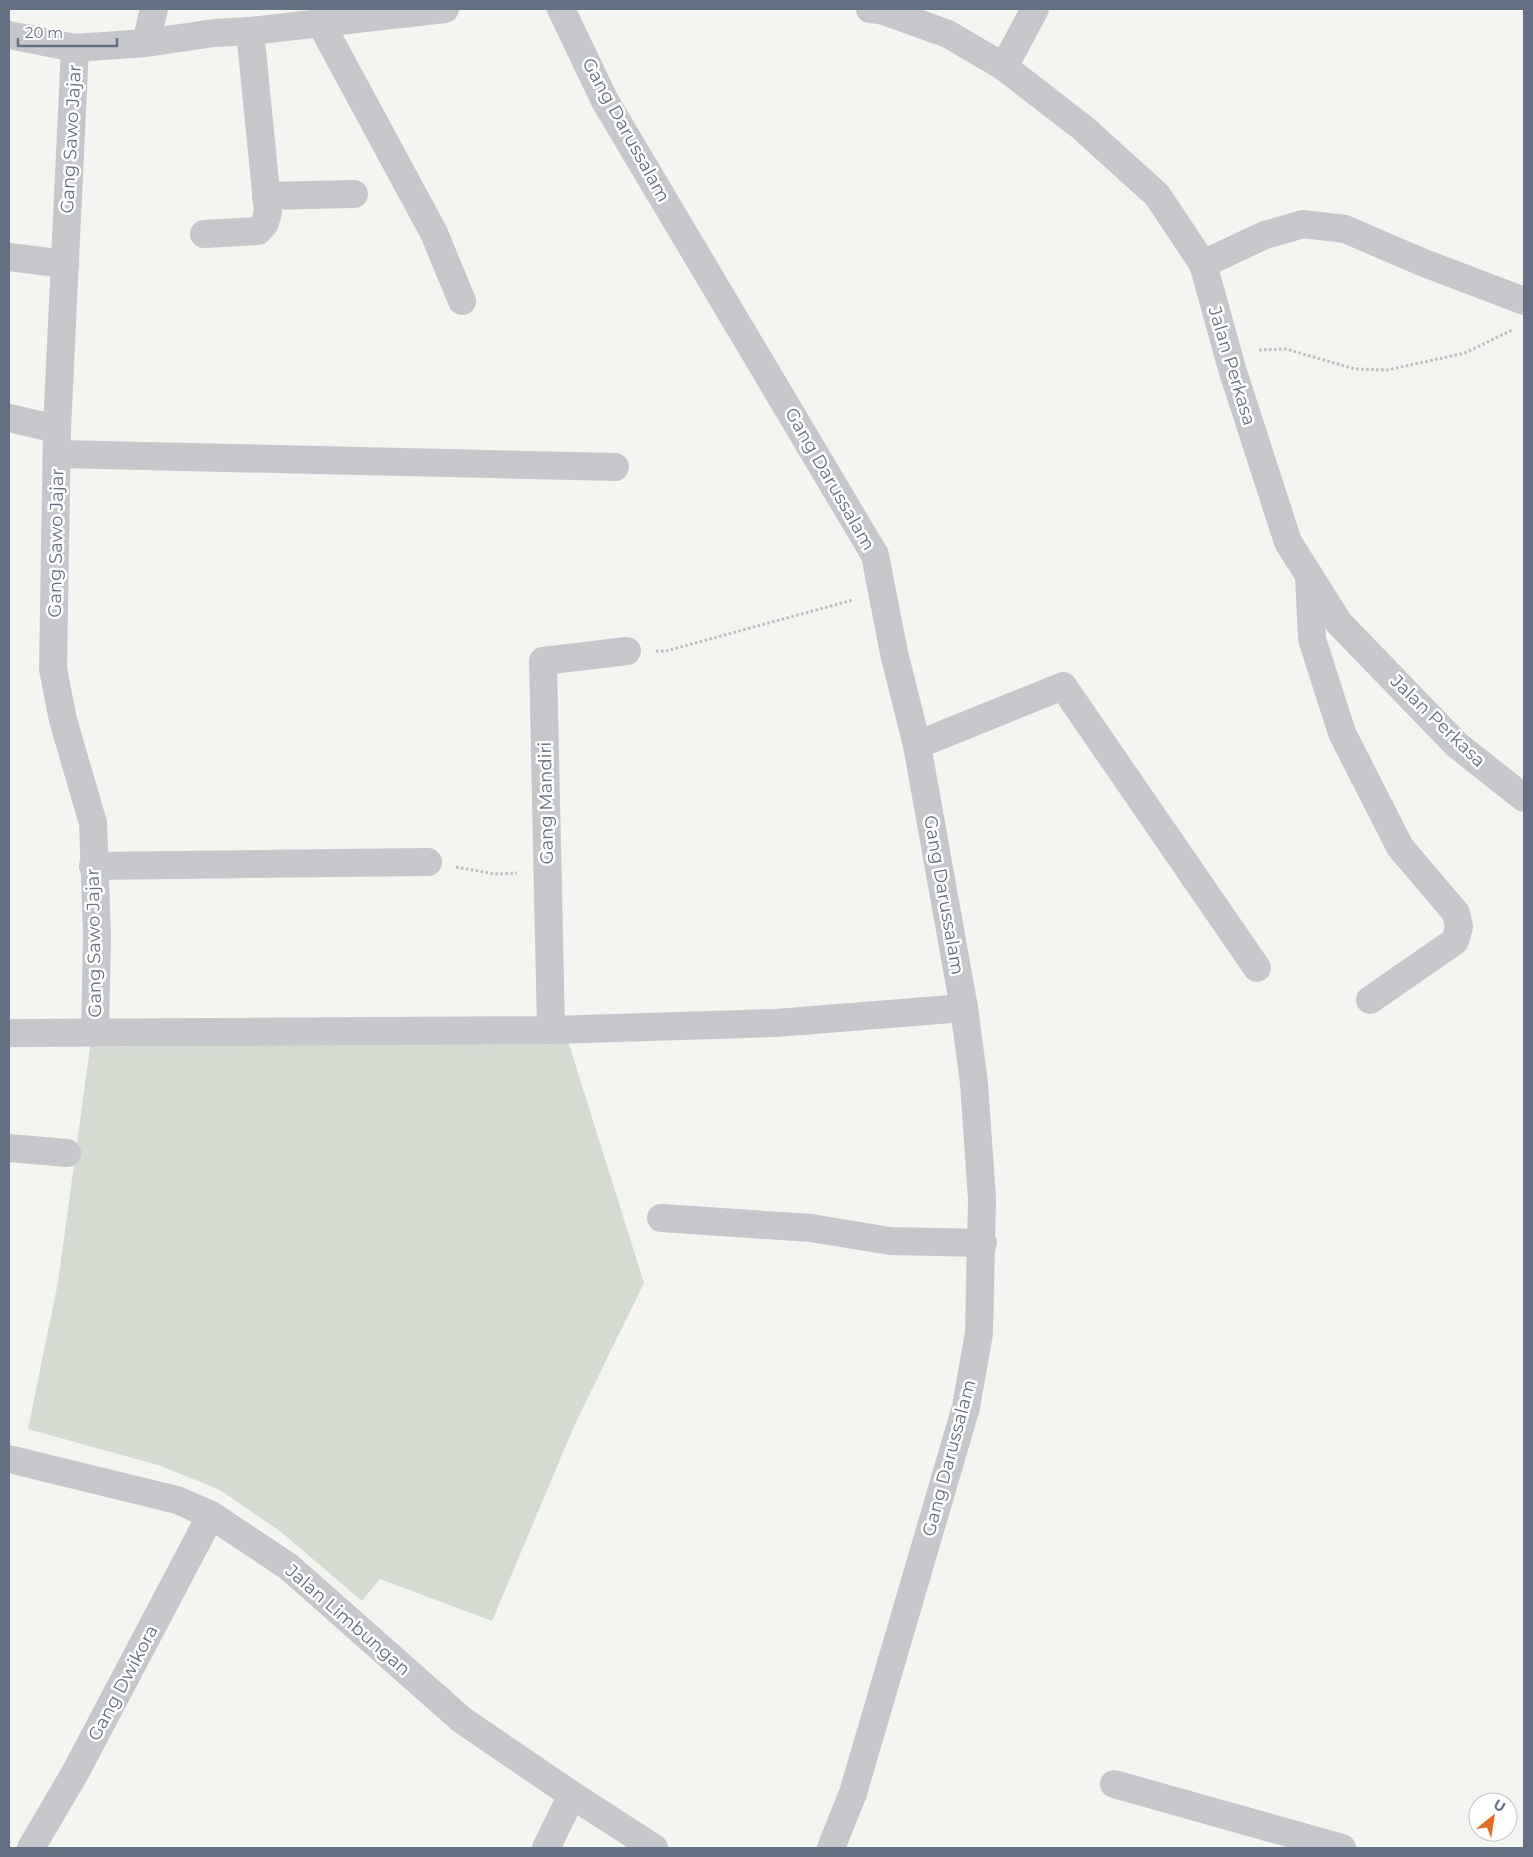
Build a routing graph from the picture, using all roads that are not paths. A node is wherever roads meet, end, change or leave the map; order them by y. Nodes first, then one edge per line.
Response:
1 (154, 9) edge
2 (445, 9) edge
3 (561, 9) edge
4 (870, 9) edge
5 (1035, 9) edge
6 (320, 22) junction
7 (250, 31) junction
8 (9, 35) edge
9 (146, 43) junction
10 (75, 48) junction
11 (1004, 67) junction
12 (354, 194) dead end
13 (266, 196) junction
14 (204, 234) dead end
15 (9, 257) edge
16 (65, 264) junction
17 (1203, 264) junction
18 (462, 301) dead end
19 (1524, 301) edge
20 (9, 418) edge
21 (58, 442) junction
22 (615, 466) dead end
23 (1309, 574) junction
24 (627, 651) road end
25 (917, 745) junction
26 (1524, 798) edge
27 (428, 862) road end
28 (93, 866) junction
29 (1257, 968) dead end
30 (1370, 1000) dead end
31 (964, 1008) junction
32 (550, 1030) junction
33 (9, 1033) edge
34 (95, 1033) junction
35 (9, 1148) edge
36 (67, 1153) dead end
37 (661, 1218) dead end
38 (983, 1243) junction
39 (9, 1459) edge
40 (211, 1515) junction
41 (1114, 1784) dead end
42 (572, 1795) junction
43 (1310, 1844) edge
44 (31, 1848) edge
45 (546, 1848) edge
46 (654, 1848) edge
47 (831, 1848) edge
48 (1342, 1848) edge

1 - 9 street
2 - 6 street
3 - 25 street, Gang Darussalam
4 - 11 street, Jalan Perkasa
5 - 11 street
6 - 7 street
6 - 18 street
7 - 9 street
7 - 13 street
8 - 10 street
9 - 10 street
10 - 16 street, Gang Sawo Jajar
11 - 17 street, Jalan Perkasa
12 - 13 street
13 - 14 street
15 - 16 street
16 - 21 street, Gang Sawo Jajar
17 - 19 street
17 - 23 street, Jalan Perkasa
20 - 21 street
21 - 22 street
21 - 28 street, Gang Sawo Jajar
23 - 26 street, Jalan Perkasa
23 - 30 street
24 - 32 street, Gang Mandiri
25 - 29 street
25 - 31 street, Gang Darussalam
27 - 28 street
28 - 34 street, Gang Sawo Jajar
31 - 32 street
31 - 38 street, Gang Darussalam
32 - 34 street
33 - 34 street
35 - 36 street
37 - 38 street
38 - 47 street, Gang Darussalam
39 - 40 street, Jalan Limbungan
40 - 42 street, Jalan Limbungan
40 - 44 street, Gang Dwikora
41 - 43 street
42 - 45 street
42 - 46 street, Jalan Limbungan
43 - 48 street

